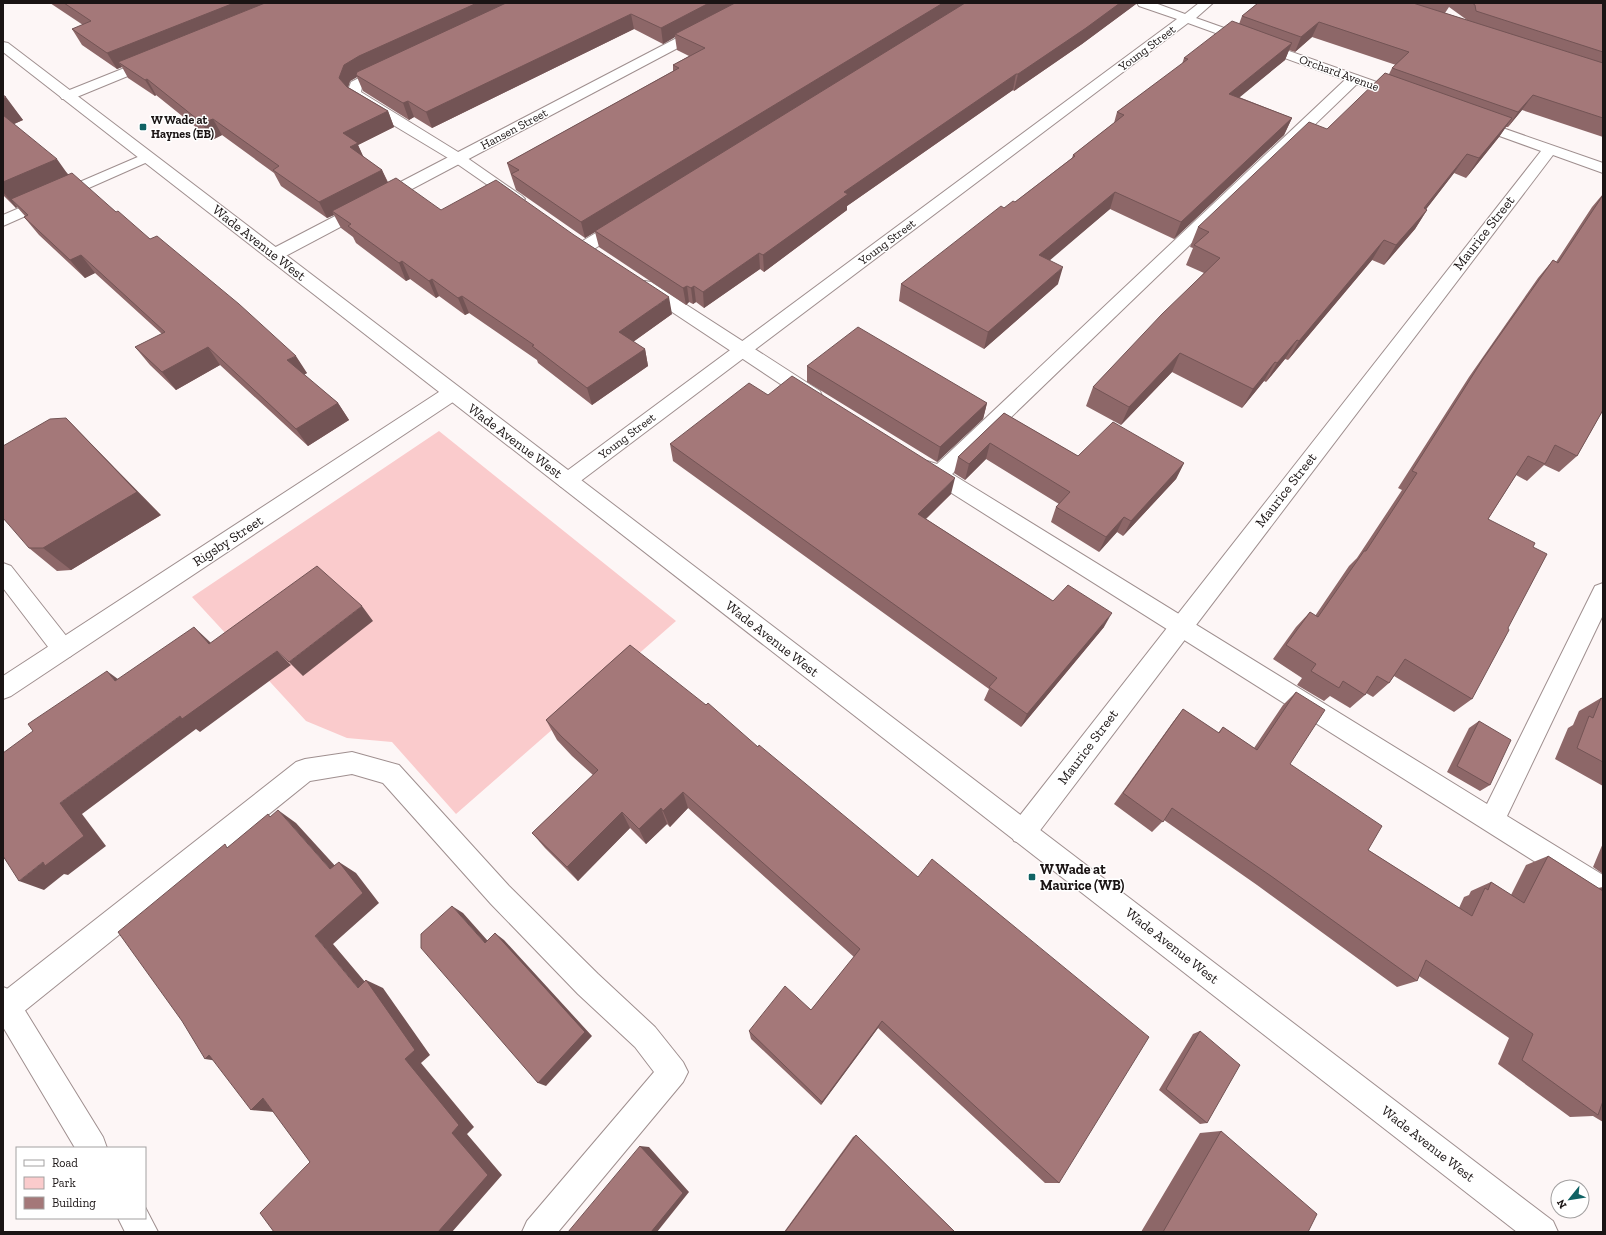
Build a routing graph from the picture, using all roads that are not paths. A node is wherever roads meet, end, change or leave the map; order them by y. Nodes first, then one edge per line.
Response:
1 (753, 3) edge
2 (1143, 3) edge
3 (1207, 3) edge
4 (1186, 19) junction
5 (3, 46) edge
6 (164, 56) edge
7 (400, 62) edge
8 (1354, 79) junction
9 (67, 96) junction
10 (1414, 100) edge
11 (1459, 116) edge
12 (1550, 149) junction
13 (147, 157) junction
14 (458, 158) junction
15 (1603, 168) edge
16 (528, 207) edge
17 (633, 217) edge
18 (3, 221) edge
19 (585, 246) edge
20 (274, 255) junction
21 (631, 277) edge
22 (741, 351) junction
23 (452, 393) junction
24 (833, 408) edge
25 (912, 458) edge
26 (938, 475) junction
27 (567, 481) junction
28 (3, 572) edge
29 (1603, 592) edge
30 (1181, 626) junction
31 (63, 649) junction
32 (3, 689) edge
33 (1492, 821) junction
34 (1023, 832) junction
35 (1603, 890) edge
36 (5, 1004) edge
37 (91, 1147) edge
38 (135, 1219) edge
39 (142, 1232) edge
40 (538, 1232) edge
41 (1542, 1232) edge

1 - 14 street, Hansen Street
2 - 4 street, Orchard Avenue
3 - 4 street, Young Street
4 - 8 street, Orchard Avenue
4 - 22 street, Young Street
5 - 9 street, Wade Avenue West
6 - 9 street
7 - 14 street
8 - 10 street, Orchard Avenue
8 - 26 street
9 - 13 street, Wade Avenue West
11 - 12 street
12 - 15 street
12 - 30 street, Maurice Street
13 - 18 street
13 - 20 street, Wade Avenue West
14 - 16 street
14 - 20 street, Hansen Street
17 - 19 street
20 - 23 street, Wade Avenue West
21 - 22 street
22 - 24 street
22 - 27 street, Young Street
23 - 27 street, Wade Avenue West
23 - 31 street, Rigsby Street
25 - 26 street
26 - 30 street
27 - 34 street, Wade Avenue West
28 - 31 street
29 - 33 street
30 - 33 street
30 - 34 street, Maurice Street
31 - 32 street, Rigsby Street
33 - 35 street
34 - 41 street, Wade Avenue West
36 - 37 street
36 - 40 street
38 - 39 street

